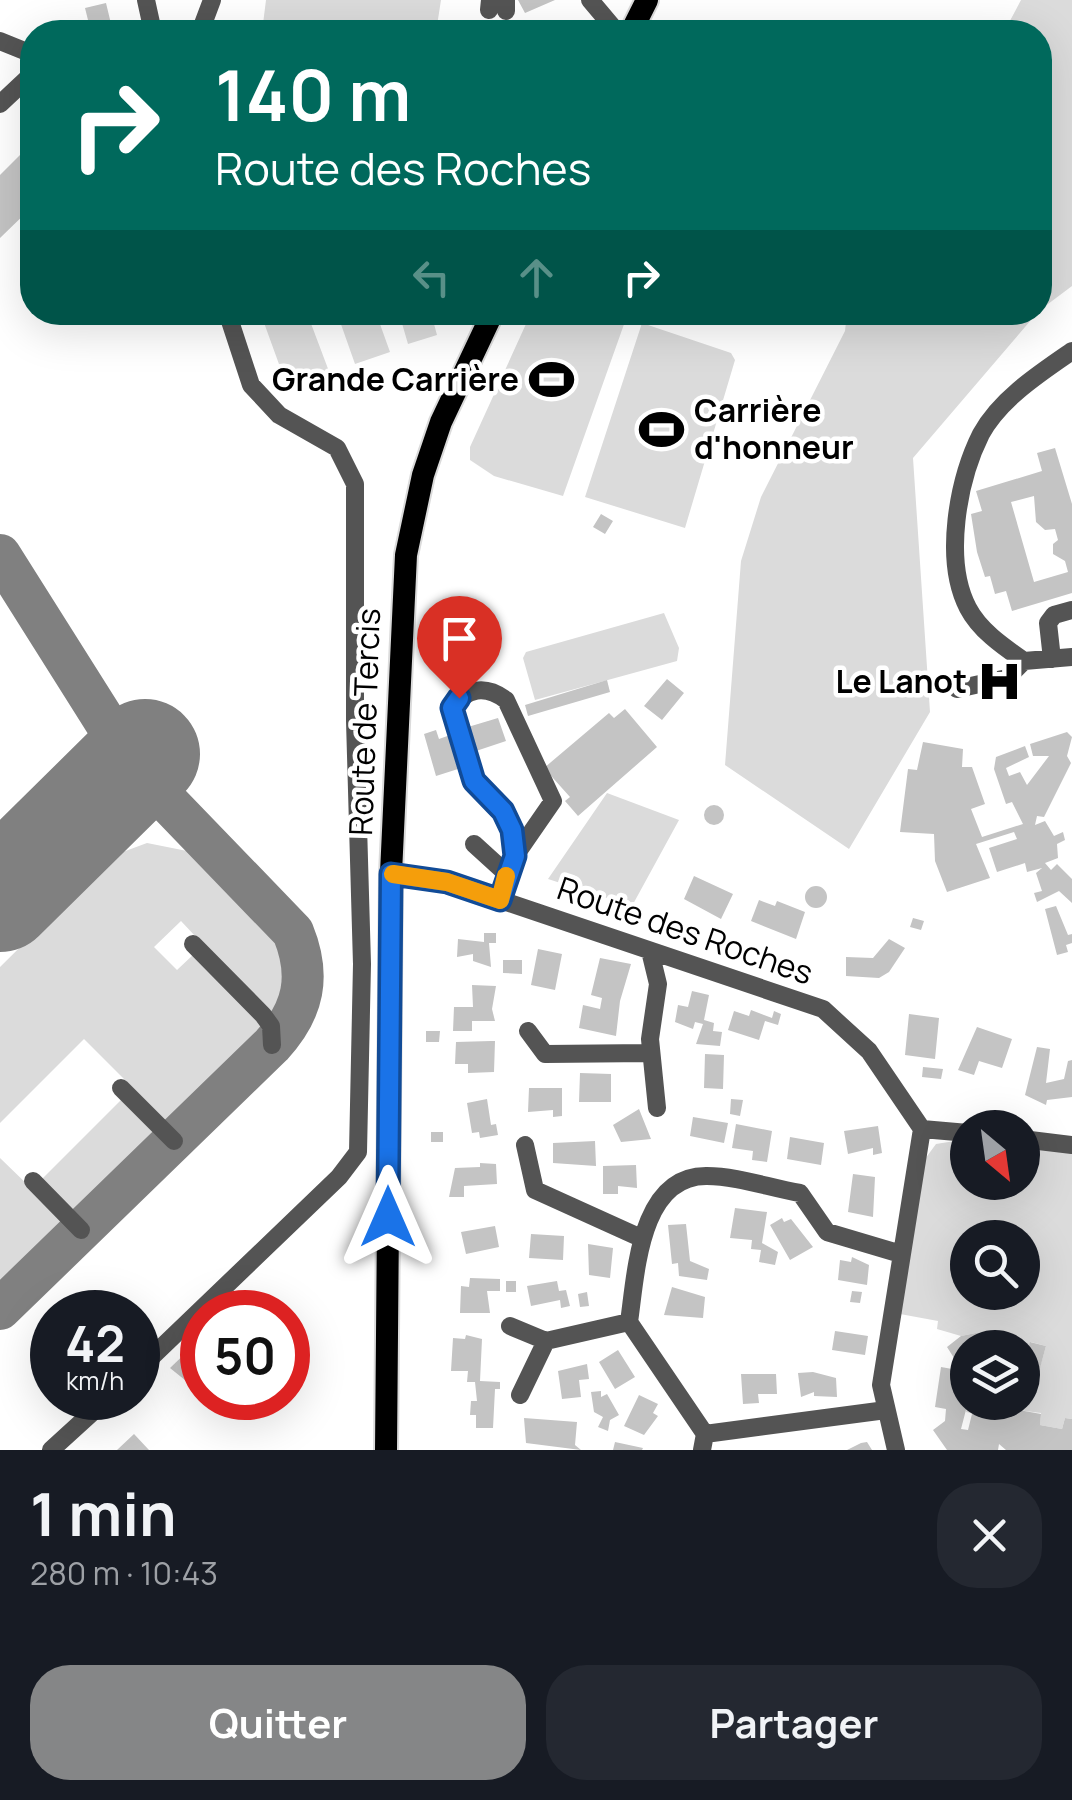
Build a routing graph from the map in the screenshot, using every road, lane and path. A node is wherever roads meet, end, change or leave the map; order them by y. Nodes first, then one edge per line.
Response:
1 (590, 0) edge
2 (607, 20) edge
3 (20, 85) edge
4 (0, 104) edge
5 (231, 325) edge
6 (487, 325) edge
7 (1072, 350) edge
8 (1072, 610) edge
9 (1072, 657) edge
10 (1052, 659) junction
11 (1024, 662) junction
12 (957, 689) dead end
13 (474, 844) dead end
14 (515, 856) junction
15 (391, 874) junction
16 (506, 874) junction
17 (500, 900) junction
18 (193, 944) dead end
19 (650, 951) junction
20 (528, 1031) dead end
21 (272, 1046) dead end
22 (650, 1053) junction
23 (121, 1088) dead end
24 (657, 1108) dead end
25 (922, 1130) junction
26 (950, 1132) edge
27 (174, 1141) dead end
28 (1040, 1141) edge
29 (1072, 1145) edge
30 (525, 1146) dead end
31 (33, 1181) dead end
32 (81, 1230) dead end
33 (641, 1238) junction
34 (901, 1254) junction
35 (628, 1322) junction
36 (510, 1326) dead end
37 (546, 1341) junction
38 (160, 1349) edge
39 (520, 1395) dead end
40 (886, 1410) junction
41 (84, 1420) edge
42 (703, 1442) edge
43 (51, 1450) edge
44 (386, 1450) edge
45 (896, 1450) edge

1 - 2 street
3 - 4 street
5 - 38 street
6 - 15 main road, Route de Tercis
7 - 11 street
8 - 10 street
9 - 10 street
10 - 11 street
11 - 12 street
13 - 16 street
14 - 14 street
14 - 16 street
15 - 17 street, Route des Roches
15 - 44 main road, Route de Tercis
16 - 17 street
17 - 19 street, Route des Roches
18 - 21 street
19 - 22 street
19 - 25 street, Route des Roches
20 - 22 street
22 - 24 street
23 - 27 street
25 - 26 street
25 - 34 street
28 - 29 street
30 - 33 street
31 - 32 street
33 - 34 street
33 - 35 street
34 - 40 street
35 - 37 street
35 - 42 street
36 - 37 street
37 - 39 street
40 - 42 street
40 - 45 street
41 - 43 street

